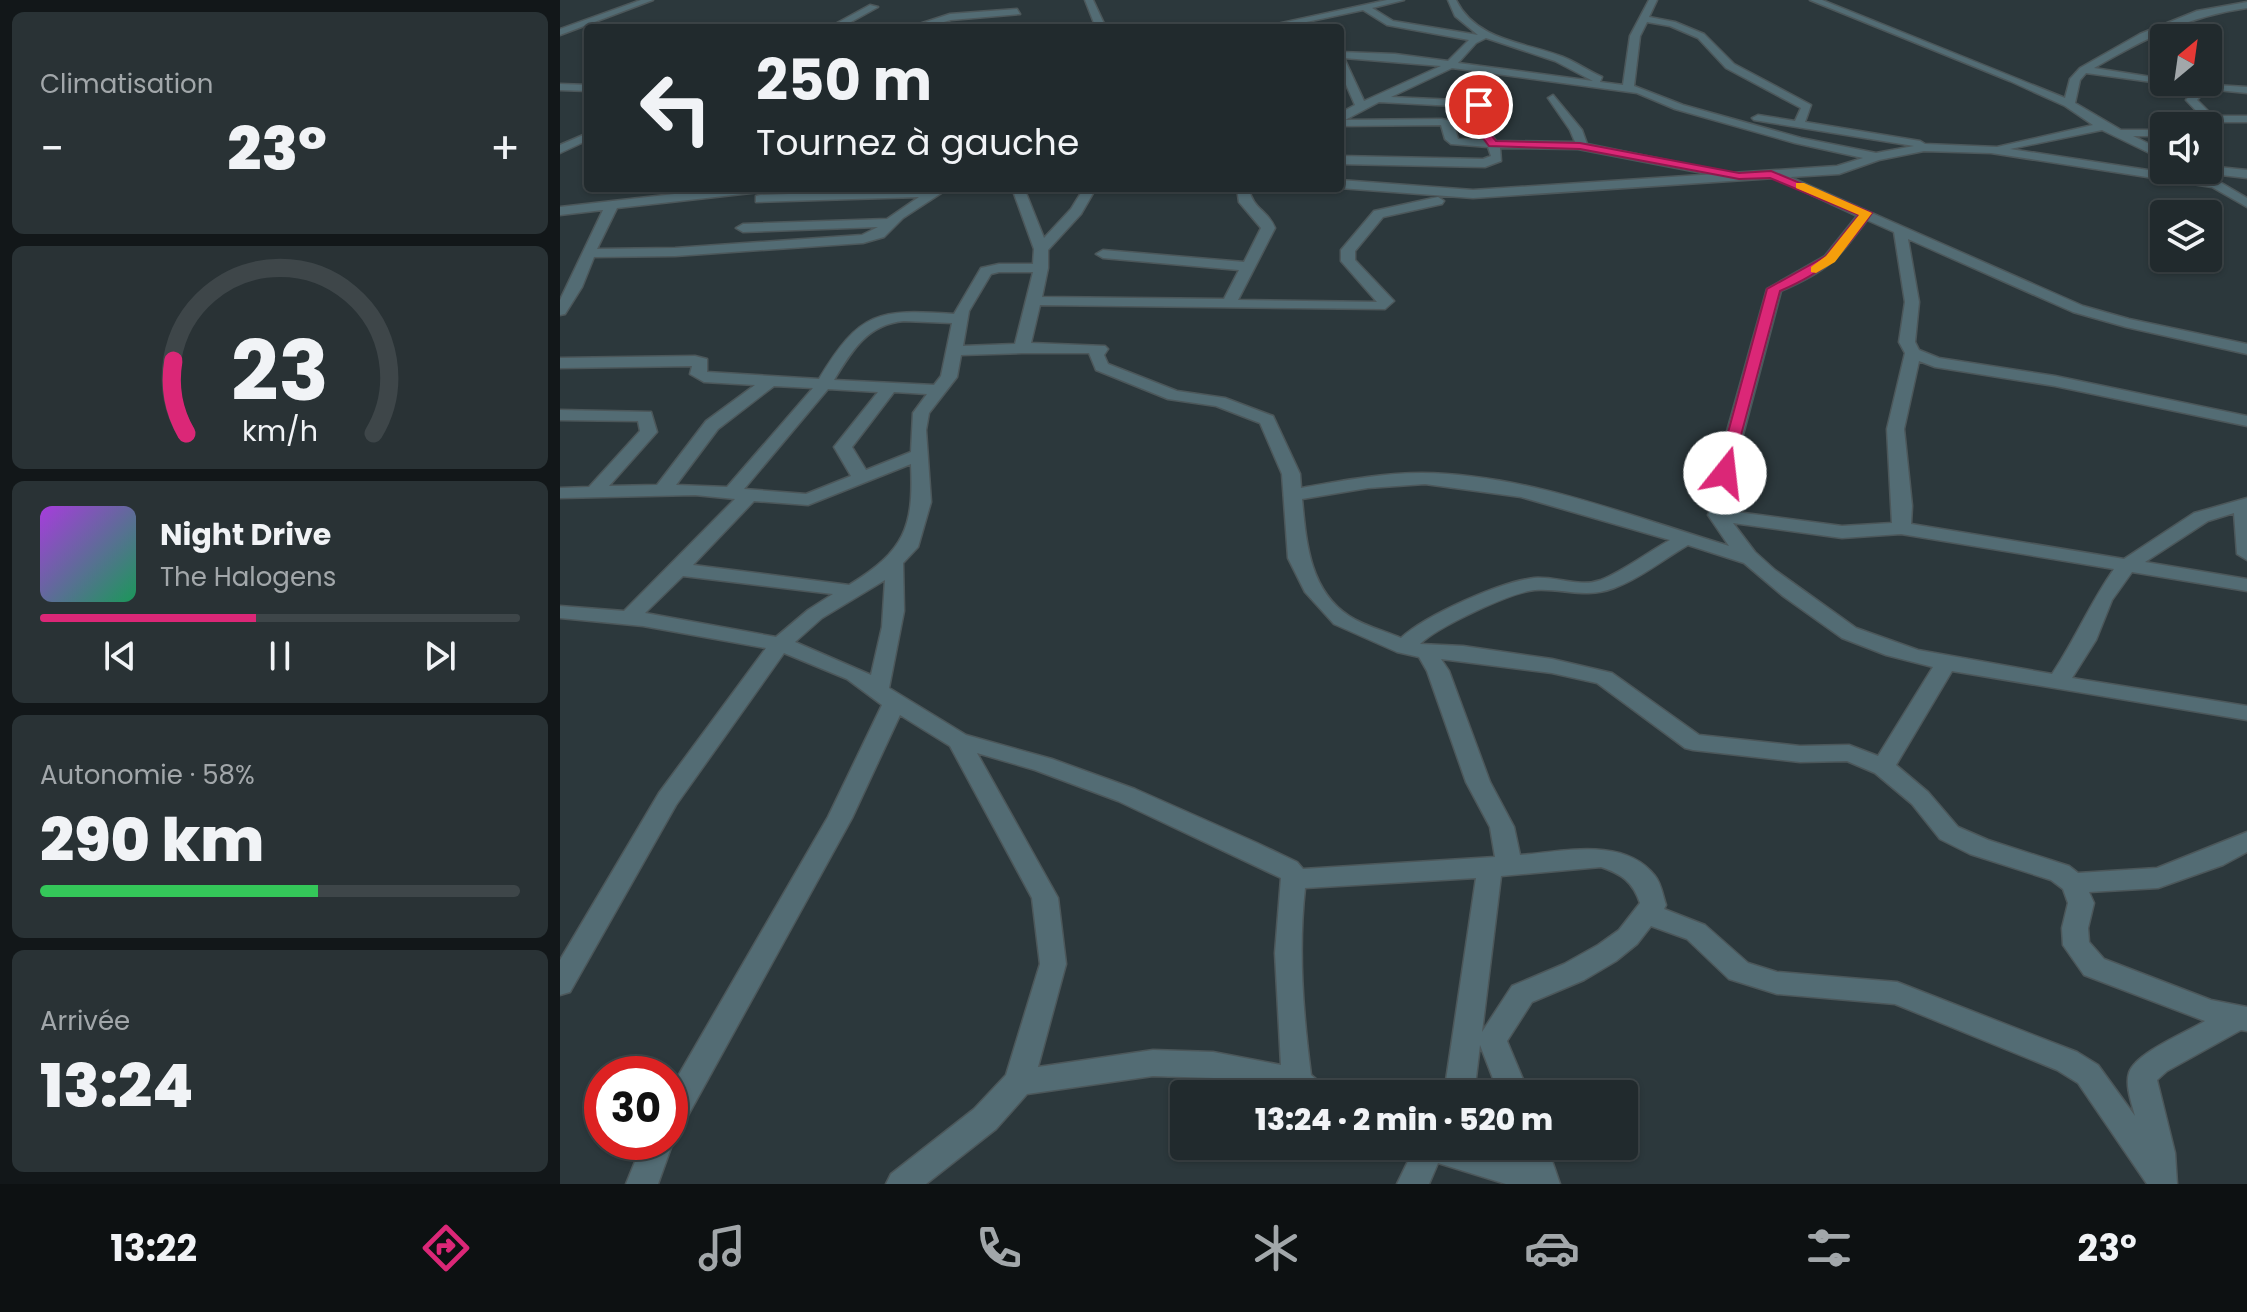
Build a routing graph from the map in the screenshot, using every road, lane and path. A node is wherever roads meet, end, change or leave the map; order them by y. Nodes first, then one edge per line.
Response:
1 (649, 0) edge
2 (1013, 0) edge
3 (1089, 0) edge
4 (1400, 0) edge
5 (1452, 0) edge
6 (1653, 0) edge
7 (1814, 0) edge
8 (2247, 5) edge
9 (873, 7) dead end
10 (1365, 8) junction
11 (1304, 19) edge
12 (1644, 19) junction
13 (841, 24) edge
14 (926, 24) edge
15 (1099, 24) edge
16 (1282, 24) edge
17 (560, 32) edge
18 (1480, 37) junction
19 (1344, 57) edge
20 (1449, 66) junction
21 (1344, 67) edge
22 (2084, 70) junction
23 (2150, 80) edge
24 (560, 87) edge
25 (584, 88) edge
26 (1625, 88) junction
27 (2222, 88) edge
28 (2247, 90) edge
29 (2195, 96) edge
30 (1553, 98) dead end
31 (1378, 100) junction
32 (2069, 104) junction
33 (1360, 105) junction
34 (2200, 112) edge
35 (1702, 114) junction
36 (1344, 117) edge
37 (2247, 119) edge
38 (1344, 120) edge
39 (2222, 122) edge
40 (1799, 124) junction
41 (2103, 126) junction
42 (2150, 133) edge
43 (2117, 134) junction
44 (584, 138) edge
45 (1493, 144) junction
46 (1580, 146) junction
47 (1938, 147) junction
48 (560, 149) edge
49 (1991, 149) junction
50 (2150, 149) edge
51 (1876, 157) junction
52 (1344, 160) edge
53 (2222, 171) edge
54 (1771, 174) junction
55 (2247, 174) edge
56 (2150, 175) edge
57 (1739, 176) junction
58 (1344, 184) edge
59 (2217, 184) edge
60 (762, 192) edge
61 (938, 192) edge
62 (1019, 192) edge
63 (1087, 192) edge
64 (1244, 192) edge
65 (1473, 194) junction
66 (2247, 203) edge
67 (612, 206) junction
68 (560, 211) edge
69 (1866, 213) junction
70 (887, 223) junction
71 (743, 228) junction
72 (1900, 229) junction
73 (734, 247) junction
74 (587, 253) junction
75 (1103, 254) dead end
76 (1041, 259) junction
77 (1247, 266) junction
78 (1033, 301) junction
79 (1230, 301) junction
80 (560, 311) edge
81 (959, 319) junction
82 (1022, 348) junction
83 (2247, 349) edge
84 (952, 351) junction
85 (1913, 353) junction
86 (560, 363) edge
87 (770, 381) junction
88 (824, 383) junction
89 (890, 387) junction
90 (938, 390) junction
91 (560, 415) edge
92 (2247, 421) edge
93 (918, 455) junction
94 (862, 480) junction
95 (596, 490) junction
96 (663, 490) junction
97 (560, 493) edge
98 (739, 495) junction
99 (1293, 495) junction
100 (2245, 504) edge
101 (1717, 515) junction
102 (1901, 528) junction
103 (1685, 539) junction
104 (2247, 554) edge
105 (1750, 558) junction
106 (893, 563) junction
107 (2126, 566) junction
108 (677, 569) junction
109 (2247, 585) edge
110 (853, 591) junction
111 (560, 612) edge
112 (629, 617) junction
113 (780, 644) junction
114 (1415, 649) junction
115 (1947, 662) junction
116 (2058, 682) junction
117 (886, 696) junction
118 (2247, 713) edge
119 (959, 741) junction
120 (1883, 767) junction
121 (2247, 841) edge
122 (1500, 866) junction
123 (1294, 879) junction
124 (2073, 883) junction
125 (1645, 913) junction
126 (560, 984) edge
127 (2243, 1018) edge
128 (1273, 1080) edge
129 (1303, 1080) edge
130 (1462, 1080) edge
131 (1508, 1080) edge
132 (1019, 1082) junction
133 (688, 1086) edge
134 (651, 1160) edge
135 (1431, 1160) edge
136 (1480, 1160) edge
137 (1536, 1160) edge
138 (2164, 1182) edge
139 (642, 1184) edge
140 (902, 1184) edge
141 (1413, 1184) edge
142 (1542, 1184) edge

1 - 17 street
2 - 14 street
3 - 15 street
4 - 10 street
5 - 18 street
6 - 12 street
7 - 32 street
8 - 22 street
9 - 13 street
10 - 11 street
10 - 18 street
11 - 16 street
12 - 26 street
12 - 40 street
18 - 20 street
18 - 26 street
19 - 20 street
20 - 26 street
20 - 31 street
21 - 33 street
22 - 23 street
22 - 32 street
24 - 25 street
26 - 35 street
27 - 28 street
29 - 34 street
30 - 46 street
31 - 33 street
31 - 45 street
32 - 41 street
33 - 36 street
35 - 40 street
35 - 51 street
37 - 39 street
38 - 45 street
40 - 47 street
41 - 43 street
41 - 49 street
42 - 43 street
43 - 50 street
44 - 48 street
45 - 46 street
45 - 52 street
46 - 57 street
47 - 49 street
47 - 51 street
49 - 56 street
51 - 54 street
53 - 55 street
54 - 57 street
54 - 69 street
57 - 65 street
58 - 65 street
59 - 66 street
60 - 67 street
60 - 71 street
61 - 70 street
62 - 76 street
63 - 76 street
64 - 77 street
65 - 79 street
67 - 68 street
67 - 74 street
69 - 72 street
69 - 101 street
70 - 71 street
70 - 73 street
71 - 73 street
72 - 83 street
72 - 85 street
73 - 74 street
74 - 80 street
75 - 77 street
76 - 78 street
76 - 81 street
77 - 79 street
78 - 79 street
78 - 82 street
81 - 84 street
81 - 88 street
82 - 84 street
82 - 99 street
84 - 90 street
85 - 92 street
85 - 102 street
86 - 87 street
87 - 88 street
87 - 96 street
88 - 89 street
88 - 98 street
89 - 90 street
89 - 94 street
90 - 93 street
91 - 95 street
93 - 94 street
93 - 106 street
94 - 98 street
95 - 96 street
95 - 97 street
96 - 98 street
98 - 108 street
99 - 103 street
99 - 114 street
100 - 104 street
100 - 107 street
101 - 102 street
101 - 105 street
102 - 107 street
103 - 105 street
103 - 114 street
105 - 115 street
106 - 110 street
106 - 117 street
107 - 109 street
107 - 116 street
108 - 110 street
108 - 112 street
110 - 113 street
111 - 112 street
112 - 113 street
113 - 117 street
113 - 126 street
114 - 120 street
114 - 122 street
115 - 116 street
115 - 120 street
116 - 118 street
117 - 119 street
117 - 133 street
119 - 123 street
119 - 132 street
120 - 124 street
121 - 124 street
122 - 123 street
122 - 125 street
122 - 130 street
123 - 129 street
124 - 127 street
125 - 131 street
125 - 138 street
127 - 138 street
128 - 132 street
132 - 140 street
134 - 139 street
135 - 141 street
136 - 142 street
137 - 142 street

